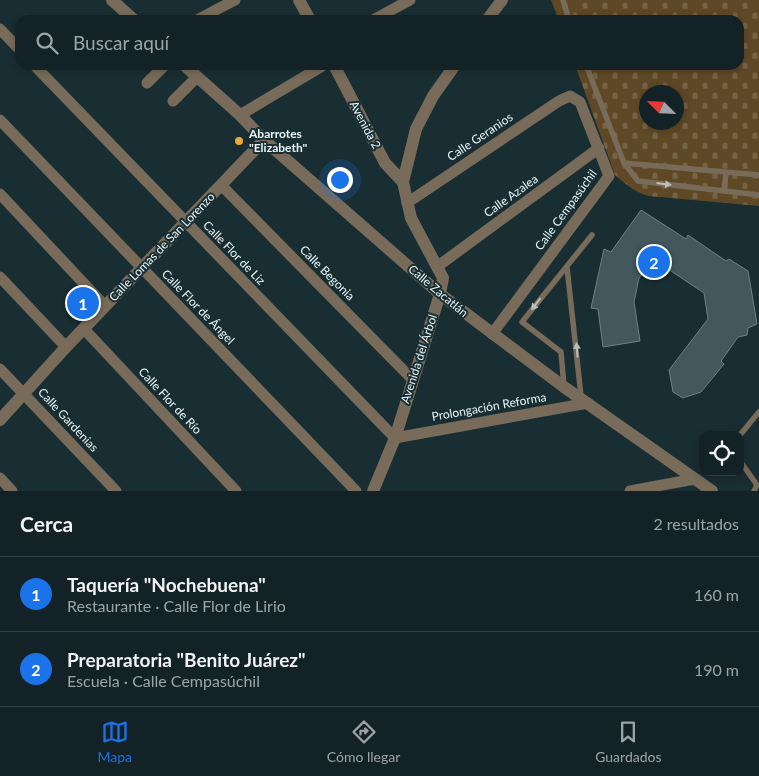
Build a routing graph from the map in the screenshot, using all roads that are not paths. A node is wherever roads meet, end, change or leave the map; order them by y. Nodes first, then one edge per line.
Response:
1 (112, 0) edge
2 (235, 0) edge
3 (299, 0) edge
4 (410, 0) edge
5 (502, 0) edge
6 (563, 0) edge
7 (128, 15) edge
8 (206, 15) edge
9 (307, 15) edge
10 (382, 15) edge
11 (491, 15) edge
12 (568, 15) edge
13 (0, 30) edge
14 (15, 45) edge
15 (39, 70) edge
16 (160, 70) edge
17 (189, 70) edge
18 (316, 70) edge
19 (337, 70) edge
20 (451, 70) edge
21 (588, 70) edge
22 (197, 77) junction
23 (147, 83) dead end
24 (570, 96) joint
25 (173, 101) dead end
26 (240, 115) junction
27 (0, 120) edge
28 (264, 140) junction
29 (600, 148) junction
30 (624, 163) junction
31 (726, 173) junction
32 (759, 175) edge
33 (402, 182) junction
34 (222, 186) junction
35 (724, 191) junction
36 (0, 194) edge
37 (759, 195) edge
38 (407, 203) junction
39 (186, 223) junction
40 (592, 235) dead end
41 (438, 266) junction
42 (567, 267) junction
43 (143, 269) junction
44 (0, 277) edge
45 (440, 294) junction
46 (105, 306) junction
47 (84, 329) junction
48 (492, 334) junction
49 (66, 347) junction
50 (0, 369) edge
51 (413, 380) junction
52 (564, 387) junction
53 (24, 394) junction
54 (584, 400) junction
55 (759, 412) edge
56 (0, 420) edge
57 (743, 431) edge
58 (395, 438) junction
59 (744, 466) edge
60 (0, 478) edge
61 (695, 479) junction
62 (758, 484) edge
63 (12, 491) edge
64 (116, 491) edge
65 (236, 491) edge
66 (356, 491) edge
67 (373, 491) edge
68 (630, 491) edge
69 (712, 491) edge
70 (754, 491) edge

1 - 7 street
2 - 8 street
3 - 9 street
4 - 10 street
5 - 11 street
6 - 12 lane
13 - 14 street
15 - 39 street, Calle Flor de Liz
16 - 23 street
17 - 22 street, Calle Zacatlán
18 - 26 street
19 - 33 street, Avenida 2
20 - 33 street, Avenida del Árbol
21 - 30 lane
22 - 25 street
22 - 26 street, Calle Zacatlán
24 - 29 street, Calle Cempasúchil
24 - 38 street, Calle Geranios
26 - 28 street, Calle Zacatlán
27 - 43 street, Calle Flor de Ángel
28 - 34 street, Calle Lomas de San Lorenzo
28 - 45 street, Calle Zacatlán
29 - 41 street, Calle Azalea
29 - 48 street, Calle Cempasúchil
30 - 31 lane
30 -> 35 lane
31 - 32 lane
31 - 35 lane
33 - 38 street, Avenida del Árbol
34 - 39 street, Calle Lomas de San Lorenzo
34 - 51 street, Calle Begonia
35 - 37 lane
36 - 46 street
38 - 41 street, Avenida del Árbol
39 - 43 street, Calle Lomas de San Lorenzo
39 - 58 street, Calle Flor de Liz
40 - 42 lane
41 - 45 street, Avenida del Árbol
42 -> 52 lane
54 -> 42 lane
43 - 46 street, Calle Lomas de San Lorenzo
43 - 66 street, Calle Flor de Ángel
44 - 49 street
45 - 48 street, Calle Zacatlán
45 - 51 street, Avenida del Árbol
46 - 47 street, Calle Lomas de San Lorenzo
47 - 49 street, Calle Lomas de San Lorenzo
47 - 65 street, Calle Flor de Río
48 - 52 street, Calle Zacatlán
49 - 53 street, Calle Lomas de San Lorenzo
50 - 53 street, Calle Gardenias
51 - 58 street, Avenida del Árbol
52 - 54 street, Calle Zacatlán
53 - 56 street, Calle Lomas de San Lorenzo
53 - 64 street, Calle Gardenias
54 - 58 street, Prolongación Reforma
54 - 61 street, Calle Zacatlán
55 - 57 lane
58 - 67 street, Avenida del Árbol
59 - 62 lane
60 - 63 street
61 - 68 street
61 - 69 street, Calle Zacatlán
62 - 70 lane

